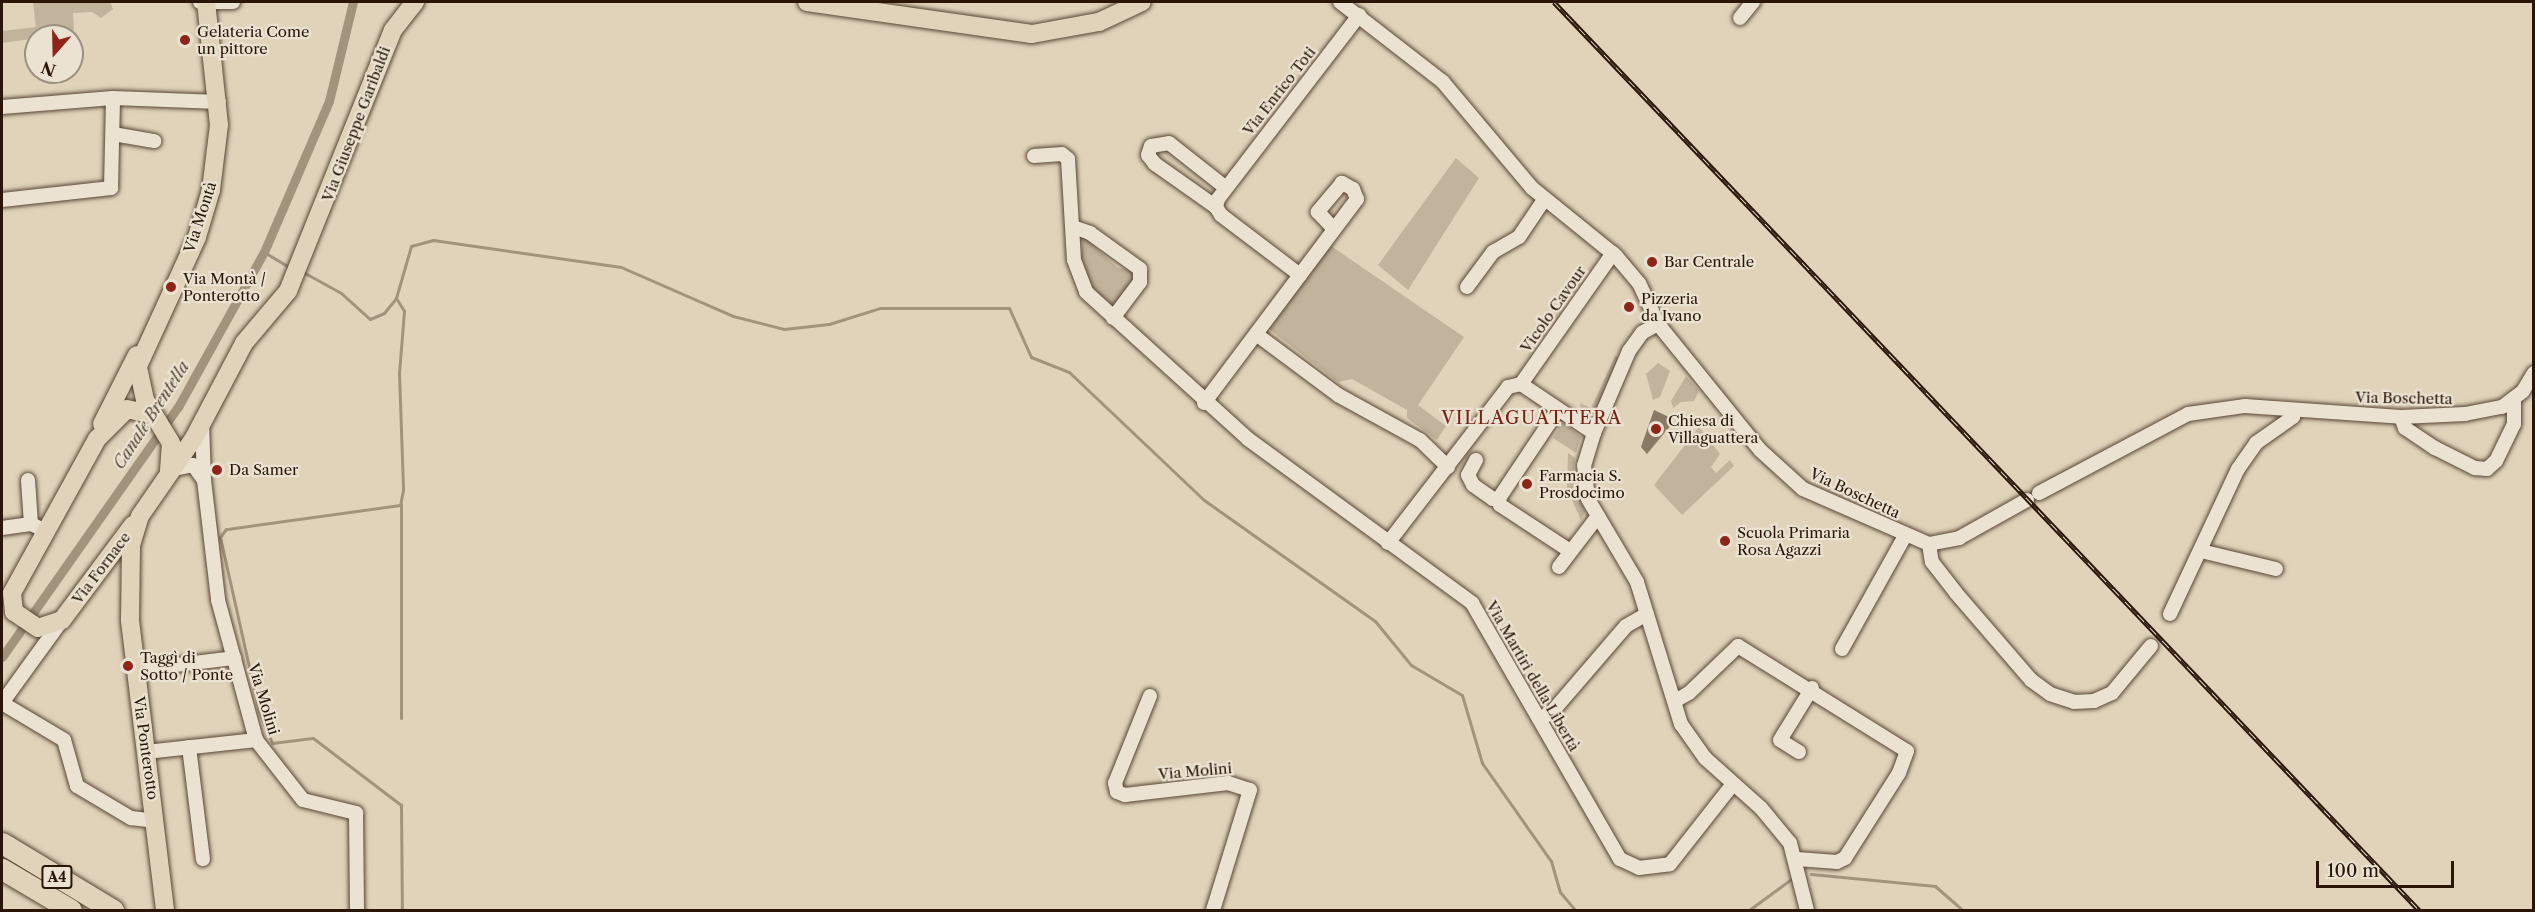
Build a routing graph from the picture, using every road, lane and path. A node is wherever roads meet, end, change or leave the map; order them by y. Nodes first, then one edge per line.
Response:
1 (204, 2) edge
2 (233, 2) edge
3 (415, 2) edge
4 (807, 2) edge
5 (1142, 2) edge
6 (1340, 2) edge
7 (1753, 2) edge
8 (1359, 15) junction
9 (1740, 18) dead end
10 (113, 98) junction
11 (219, 102) junction
12 (2, 107) edge
13 (112, 134) junction
14 (154, 141) dead end
15 (1034, 156) dead end
16 (1226, 187) junction
17 (2, 200) edge
18 (1544, 200) junction
19 (1216, 207) junction
20 (1073, 227) junction
21 (1334, 230) dead end
22 (1612, 253) junction
23 (304, 255) joint
24 (1300, 275) junction
25 (1467, 287) dead end
26 (1113, 318) junction
27 (1658, 324) junction
28 (1256, 334) junction
29 (149, 336) junction
30 (2534, 373) edge
31 (1521, 384) junction
32 (2514, 399) junction
33 (1204, 403) junction
34 (1558, 410) junction
35 (2295, 410) junction
36 (203, 415) junction
37 (153, 416) junction
38 (2401, 417) junction
39 (167, 433) junction
40 (1594, 433) junction
41 (97, 439) junction
42 (1476, 460) dead end
43 (1448, 467) junction
44 (170, 475) junction
45 (28, 480) dead end
46 (204, 480) junction
47 (1499, 498) junction
48 (140, 516) junction
49 (1598, 516) junction
50 (38, 527) junction
51 (2, 528) edge
52 (1905, 536) junction
53 (1388, 543) junction
54 (1929, 544) junction
55 (1570, 551) junction
56 (2201, 551) junction
57 (26, 565) junction
58 (1559, 567) dead end
59 (2276, 569) dead end
60 (95, 572) junction
61 (130, 585) junction
62 (2, 592) edge
63 (11, 612) edge
64 (1647, 614) junction
65 (2170, 614) dead end
66 (63, 621) junction
67 (37, 627) junction
68 (2151, 646) dead end
69 (1842, 649) dead end
70 (38, 657) junction
71 (234, 658) junction
72 (135, 670) junction
73 (1812, 688) junction
74 (1150, 696) dead end
75 (1675, 701) junction
76 (2, 703) edge
77 (1539, 719) junction
78 (256, 740) junction
79 (189, 747) junction
80 (146, 752) junction
81 (1799, 752) dead end
82 (1733, 784) junction
83 (156, 821) junction
84 (2, 843) edge
85 (202, 859) dead end
86 (1797, 859) junction
87 (2, 869) edge
88 (70, 910) edge
89 (113, 910) edge
90 (165, 910) edge
91 (357, 910) edge
92 (1213, 910) edge
93 (1807, 910) edge

1 - 2 street, Via Montà
1 - 11 main road, Via Montà
3 - 23 main road, Via Giuseppe Garibaldi
4 - 5 main road
6 - 8 street, Via Boschetta
7 - 9 street
8 - 16 street, Via Enrico Toti
8 - 18 street, Via Boschetta
10 - 11 street
10 - 12 street
10 - 13 street
11 - 29 main road, Via Montà
13 - 14 street
13 - 17 street
15 - 20 street, Via Martiri della Libertà
16 - 19 street, Via Enrico Toti
16 - 19 street
18 - 22 street, Via Boschetta
18 - 25 street
19 - 24 street
20 - 26 street, Via Martiri della Libertà
20 - 26 street
21 - 24 street
22 - 27 street, Via Boschetta
22 - 31 street, Vicolo Cavour
23 - 36 main road, Via Ponterotto
24 - 28 street
26 - 33 street, Via Martiri della Libertà
27 - 40 street
27 - 52 street, Via Boschetta
28 - 33 street
28 - 43 street
29 - 37 main road, Via Montà
29 - 41 main road
30 - 32 street
31 - 34 street
31 - 43 street, Vicolo Cavour
32 - 38 street, Via Boschetta
32 - 38 street
33 - 53 street, Via Martiri della Libertà
34 - 40 street
34 - 47 street
35 - 38 street, Via Boschetta
35 - 54 street, Via Boschetta
35 - 56 street
36 - 39 main road, Via Ponterotto
36 - 44 main road, Via Ponterotto
36 - 46 street, Via Molini
37 - 39 main road
37 - 41 main road
39 - 44 main road, Via Ponterotto
40 - 49 street
41 - 50 main road
42 - 47 street
43 - 53 street, Vicolo Cavour
44 - 46 street
44 - 48 main road, Via Ponterotto
45 - 50 street
46 - 71 street, Via Molini
47 - 55 street
48 - 60 main road, Via Fornace
48 - 61 main road, Via Ponterotto
49 - 55 street
49 - 64 street
50 - 51 street
50 - 57 main road
52 - 54 street, Via Boschetta
52 - 69 street
53 - 77 street, Via Martiri della Libertà
54 - 68 street
55 - 58 street
56 - 59 street
56 - 65 street
57 - 62 street
57 - 63 main road
60 - 61 main road
60 - 66 main road, Via Fornace
61 - 72 main road, Via Ponterotto
63 - 67 main road
64 - 75 street
64 - 77 street
66 - 67 main road, Via Fornace
66 - 70 street, Via Fornace
67 - 70 street
70 - 76 street, Via Fornace
71 - 72 street
71 - 78 street, Via Molini
72 - 80 main road, Via Ponterotto
73 - 75 street
73 - 81 street
73 - 86 street
74 - 92 street, Via Molini
75 - 82 street
76 - 83 street
77 - 82 street, Via Martiri della Libertà
78 - 79 street
78 - 91 street, Via Molini
79 - 80 street
79 - 85 street
80 - 83 main road, Via Ponterotto
82 - 86 street
83 - 90 main road, Via Ponterotto
84 - 89 highway, A4
86 - 93 street
87 - 88 highway, A4

